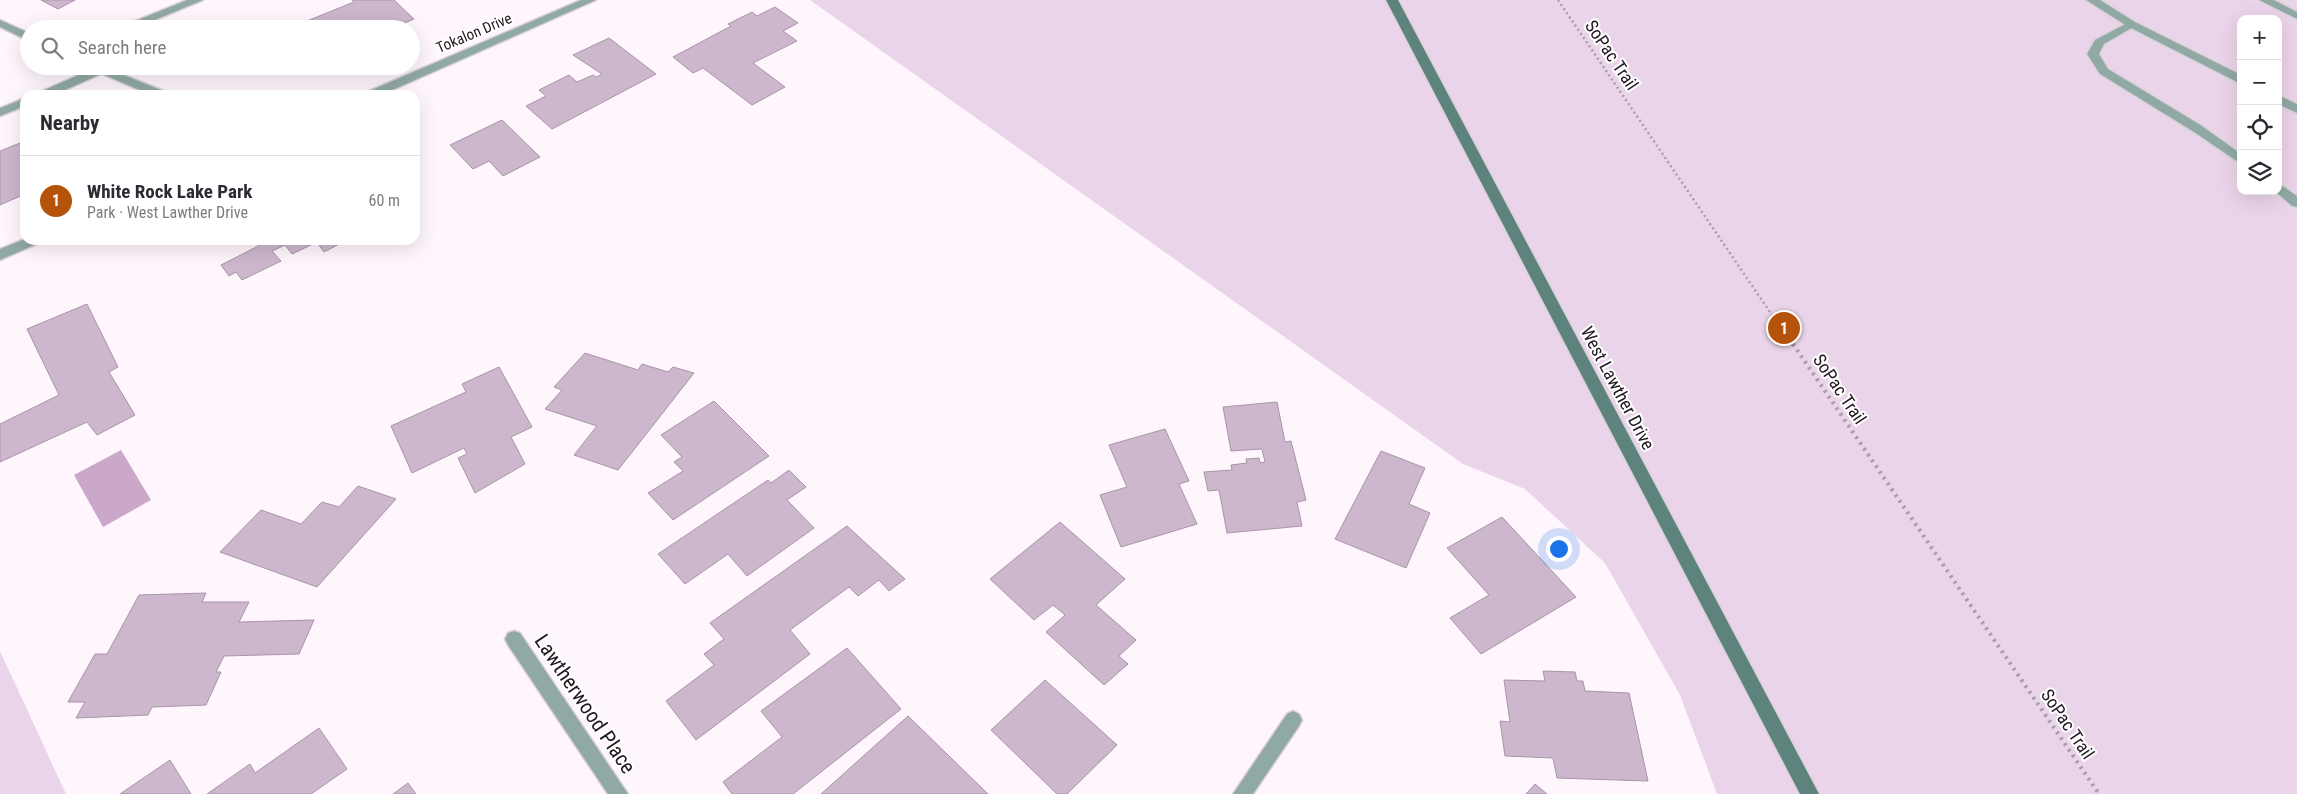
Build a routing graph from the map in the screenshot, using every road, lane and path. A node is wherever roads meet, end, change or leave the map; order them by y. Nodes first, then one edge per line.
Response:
1 (197, 0) edge
2 (590, 0) edge
3 (1392, 0) edge
4 (1558, 0) edge
5 (2092, 0) edge
6 (2265, 0) edge
7 (2297, 16) edge
8 (145, 20) edge
9 (0, 23) edge
10 (2131, 24) junction
11 (20, 33) edge
12 (420, 74) edge
13 (82, 75) edge
14 (112, 75) edge
15 (418, 75) edge
16 (2237, 78) edge
17 (53, 90) edge
18 (150, 90) edge
19 (383, 90) edge
20 (2282, 101) edge
21 (20, 104) edge
22 (2297, 109) edge
23 (0, 112) edge
24 (2237, 157) edge
25 (2282, 190) edge
26 (2297, 203) edge
27 (23, 245) edge
28 (0, 255) edge
29 (514, 639) dead end
30 (1293, 720) dead end
31 (619, 794) edge
32 (1242, 794) edge
33 (1810, 794) edge
34 (2099, 794) edge

1 - 8 street
2 - 12 street, Tokalon Drive
3 - 33 street, West Lawther Drive
4 - 34 path, SoPac Trail
5 - 10 street
6 - 7 street
9 - 11 street
10 - 16 street
10 - 24 street
13 - 17 street
14 - 18 street
15 - 19 street, Tokalon Drive
20 - 22 street
21 - 23 street
25 - 26 street
27 - 28 street
29 - 31 street, Lawtherwood Place
30 - 32 street

